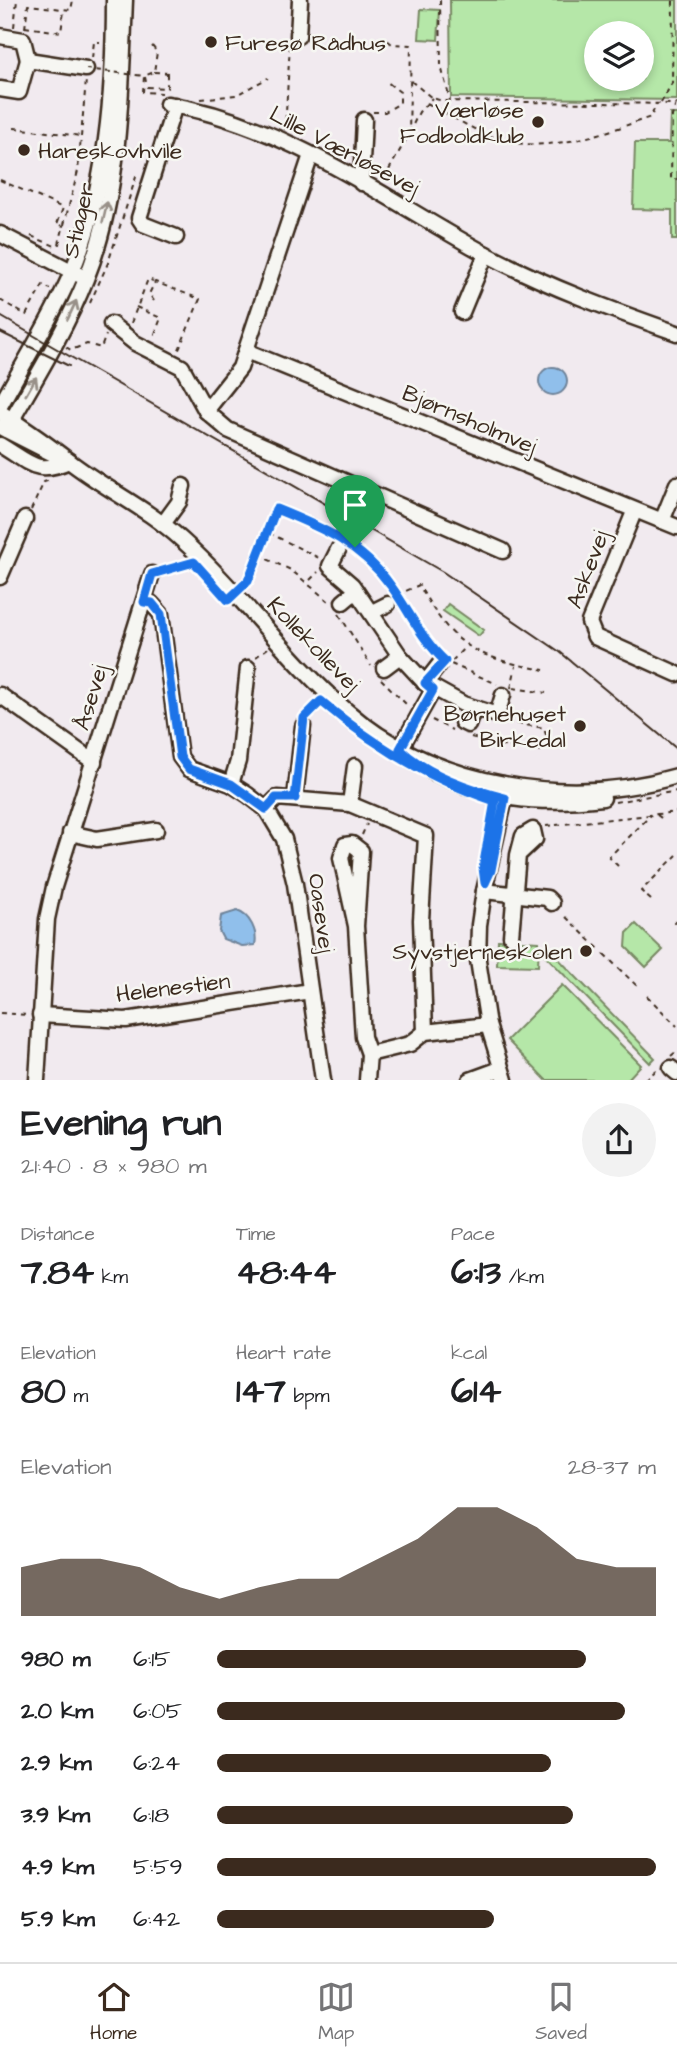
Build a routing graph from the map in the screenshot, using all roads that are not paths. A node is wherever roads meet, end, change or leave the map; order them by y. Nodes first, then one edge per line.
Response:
1 (111, 0) edge
2 (125, 0) edge
3 (300, 0) edge
4 (16, 33) edge
5 (294, 38) road end
6 (106, 39) junction
7 (28, 60) junction
8 (89, 64) road end
9 (0, 89) edge
10 (119, 101) junction
11 (364, 120) road end
12 (311, 155) junction
13 (361, 183) junction
14 (0, 234) edge
15 (176, 237) dead end
16 (486, 254) junction
17 (72, 272) junction
18 (87, 278) junction
19 (462, 312) dead end
20 (111, 324) road end
21 (677, 333) edge
22 (246, 351) junction
23 (0, 406) edge
24 (206, 411) junction
25 (4, 422) edge
26 (0, 446) edge
27 (69, 461) junction
28 (677, 484) edge
29 (183, 486) dead end
30 (634, 512) junction
31 (662, 521) junction
32 (19, 524) road end
33 (163, 524) junction
34 (677, 527) edge
35 (339, 548) dead end
36 (503, 551) dead end
37 (152, 574) road end
38 (0, 577) edge
39 (356, 591) junction
40 (393, 599) road end
41 (144, 602) junction
42 (343, 602) dead end
43 (372, 612) junction
44 (400, 656) junction
45 (445, 664) road end
46 (248, 668) road end
47 (384, 668) dead end
48 (677, 674) edge
49 (429, 686) junction
50 (505, 689) road end
51 (0, 695) edge
52 (487, 712) junction
53 (462, 722) dead end
54 (303, 726) road end
55 (400, 749) junction
56 (94, 762) junction
57 (355, 766) dead end
58 (677, 776) edge
59 (227, 783) junction
60 (501, 792) junction
61 (295, 798) junction
62 (350, 804) junction
63 (266, 809) junction
64 (156, 830) dead end
65 (533, 830) road end
66 (70, 833) junction
67 (357, 846) road end
68 (484, 887) junction
69 (513, 895) junction
70 (552, 903) dead end
71 (511, 936) dead end
72 (310, 991) junction
73 (40, 1016) junction
74 (488, 1025) junction
75 (425, 1032) junction
76 (369, 1054) junction
77 (503, 1074) edge
78 (37, 1080) edge
79 (323, 1080) edge
80 (368, 1080) edge
81 (470, 1080) edge

1 - 6 street, Stiager
2 - 10 street, Stiager
3 - 5 street
4 - 7 street
6 - 10 street
6 - 17 street, Stiager
7 - 8 street
7 - 9 street
18 -> 10 street, Stiager
11 - 13 street
12 - 13 street, Lille Værløsevej
12 - 15 street, Lille Værløsevej
12 - 22 street
13 - 16 street, Lille Værløsevej
14 - 17 street
16 - 19 street
16 - 21 street, Lille Værløsevej
17 - 18 street
17 - 23 street, Stiager
25 -> 18 street, Stiager
20 - 24 street
22 - 24 street
22 - 30 street, Bjørnsholmvej
24 - 36 street
25 - 27 street, Kollekollevej
26 - 27 street
27 - 33 street, Kollekollevej
28 - 31 street
29 - 33 street
30 - 31 street, Bjørnsholmvej
30 - 48 street, Askevej
31 - 34 street, Bjørnsholmvej
32 - 38 street
33 - 55 street, Kollekollevej
35 - 39 street
37 - 41 street, Åsevej
39 - 42 street
39 - 43 street
40 - 43 street
41 - 56 street, Åsevej
41 - 59 street, Oasevej
43 - 44 street
44 - 47 street
44 - 49 street
45 - 49 street
46 - 59 street
49 - 52 street
49 - 55 street
50 - 52 street
51 - 56 street
52 - 53 street
54 - 61 street
55 - 60 street, Kollekollevej
56 - 66 street, Åsevej
57 - 62 street
58 - 60 street, Kollekollevej
59 - 63 street, Oasevej
60 - 68 street
61 - 62 street
61 - 63 street
62 - 75 street
63 - 72 street, Oasevej
64 - 66 street
65 - 69 street
66 - 73 street, Åsevej
67 - 76 street
68 - 69 street
68 - 74 street
69 - 70 street
69 - 71 street
72 - 73 street, Helenestien
72 - 79 street, Oasevej
73 - 78 street, Åsevej
74 - 75 street
74 - 77 street
75 - 76 street
76 - 80 street
77 - 81 street

